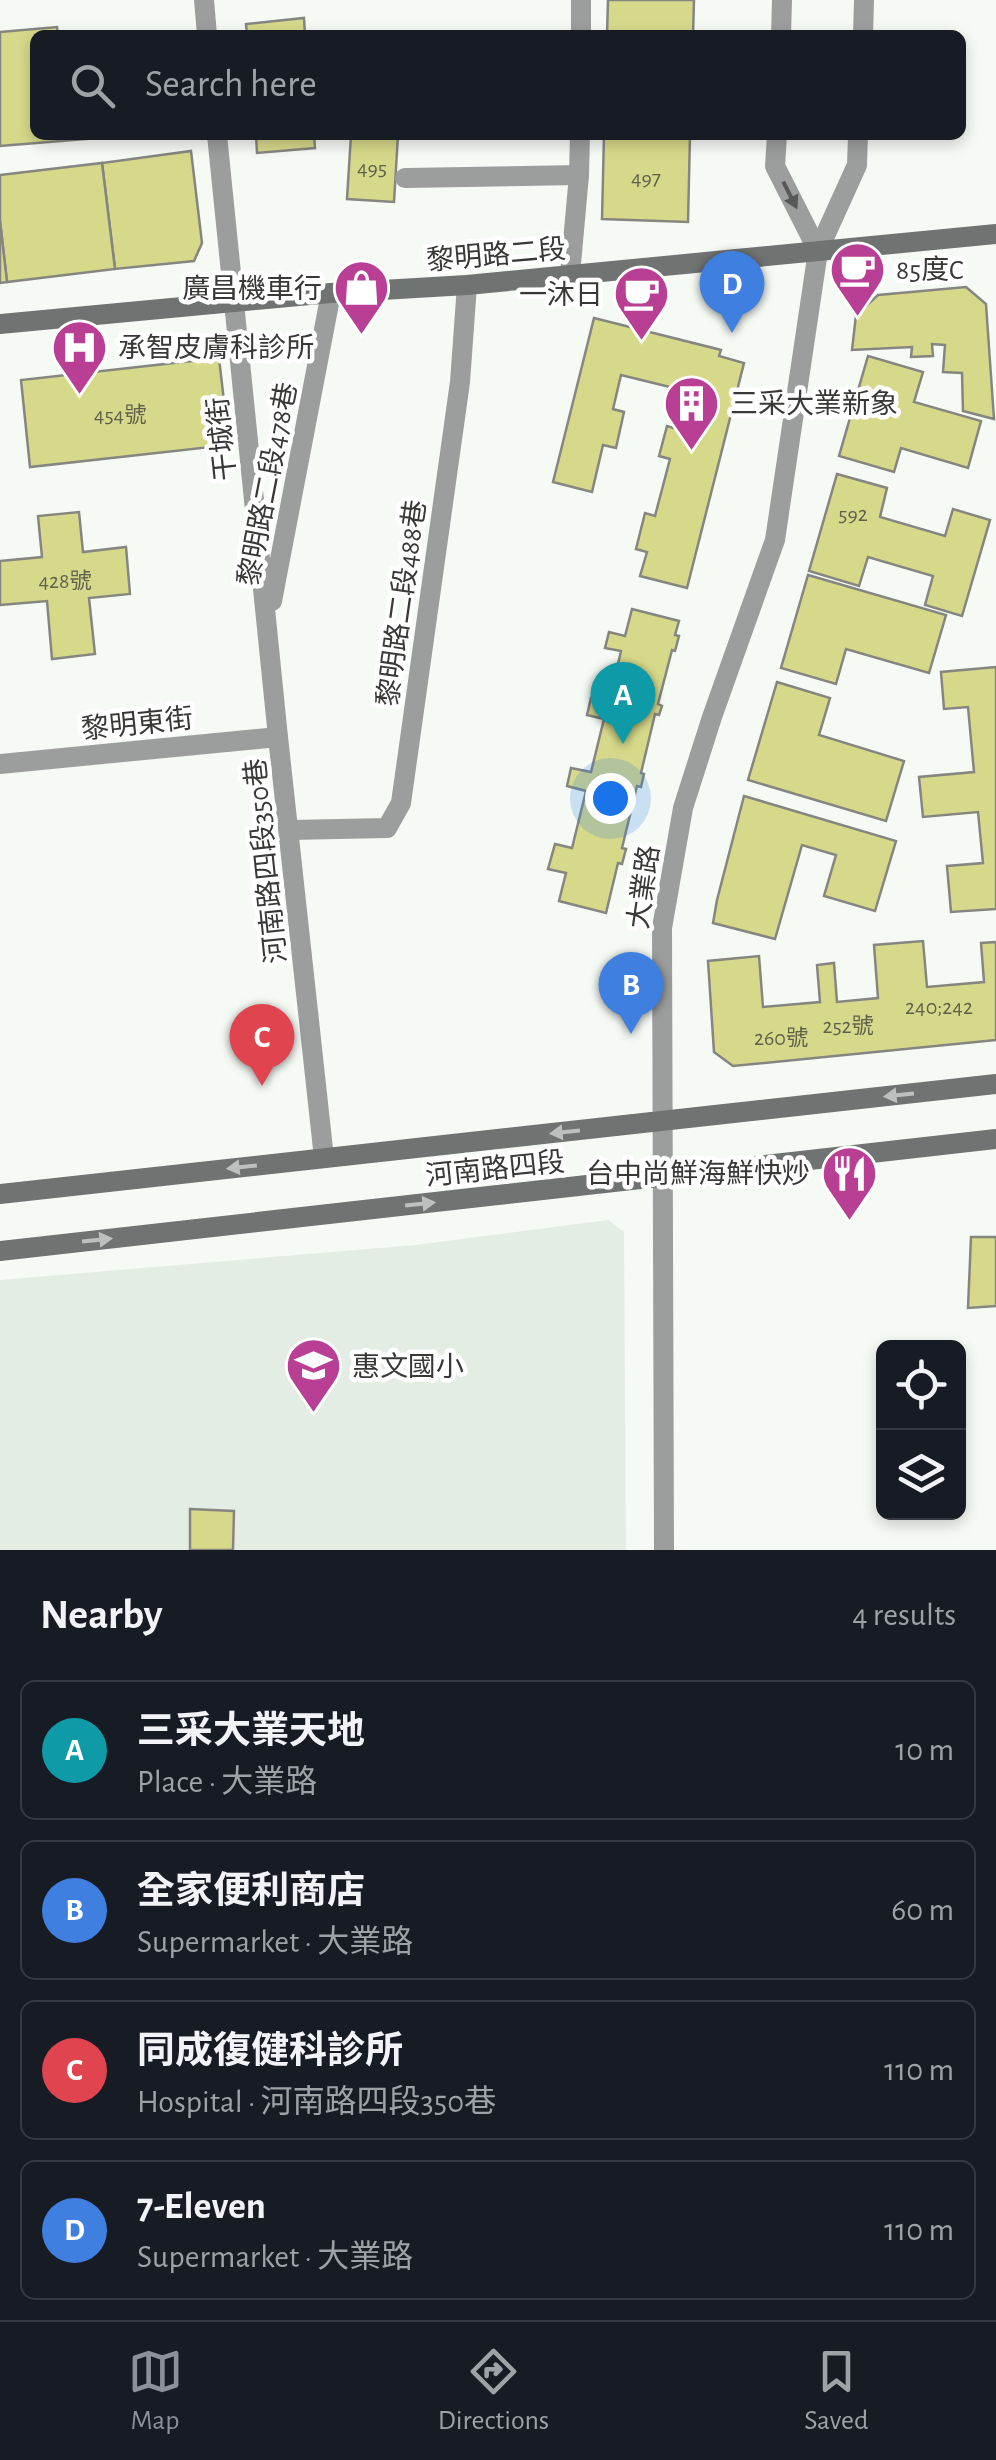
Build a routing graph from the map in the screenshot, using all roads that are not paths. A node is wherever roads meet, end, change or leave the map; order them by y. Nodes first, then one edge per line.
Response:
1 (204, 0) edge
2 (581, 0) edge
3 (782, 0) edge
4 (864, 0) edge
5 (207, 30) edge
6 (581, 30) edge
7 (781, 30) edge
8 (862, 30) edge
9 (219, 140) edge
10 (580, 140) edge
11 (776, 140) edge
12 (858, 140) edge
13 (579, 175) junction
14 (405, 178) dead end
15 (996, 234) edge
16 (818, 251) junction
17 (570, 275) junction
18 (467, 285) junction
19 (331, 293) junction
20 (235, 302) junction
21 (0, 324) edge
22 (268, 626) junction
23 (278, 736) junction
24 (0, 764) edge
25 (290, 830) junction
26 (996, 1084) edge
27 (662, 1121) junction
28 (996, 1140) edge
29 (324, 1158) junction
30 (663, 1177) junction
31 (0, 1194) edge
32 (0, 1251) edge
33 (664, 1550) edge

1 - 5 street
2 - 6 street
3 - 7 street
4 - 8 street
9 - 20 street, 干城街
10 - 13 street
11 -> 16 street
12 - 16 street, 大業路
13 - 14 street
13 - 17 street
15 - 16 street, 黎明路二段
16 - 17 street, 黎明路二段
16 - 27 street, 大業路
17 - 18 street, 黎明路二段
18 - 19 street, 黎明路二段
18 - 25 street, 黎明路二段488巷
19 - 20 street, 黎明路二段
19 - 22 street, 黎明路二段478巷
20 - 21 street, 黎明路二段
20 - 22 street, 干城街
22 - 23 street, 干城街
23 - 24 street, 黎明東街
23 - 25 street, 河南路四段350巷
25 - 29 street, 河南路四段350巷
26 -> 27 street, 河南路四段
27 -> 29 street, 河南路四段
27 - 30 street, 大業路
28 - 30 street, 河南路四段
29 -> 31 street, 河南路四段
32 -> 30 street, 河南路四段
30 - 33 street, 大業路

